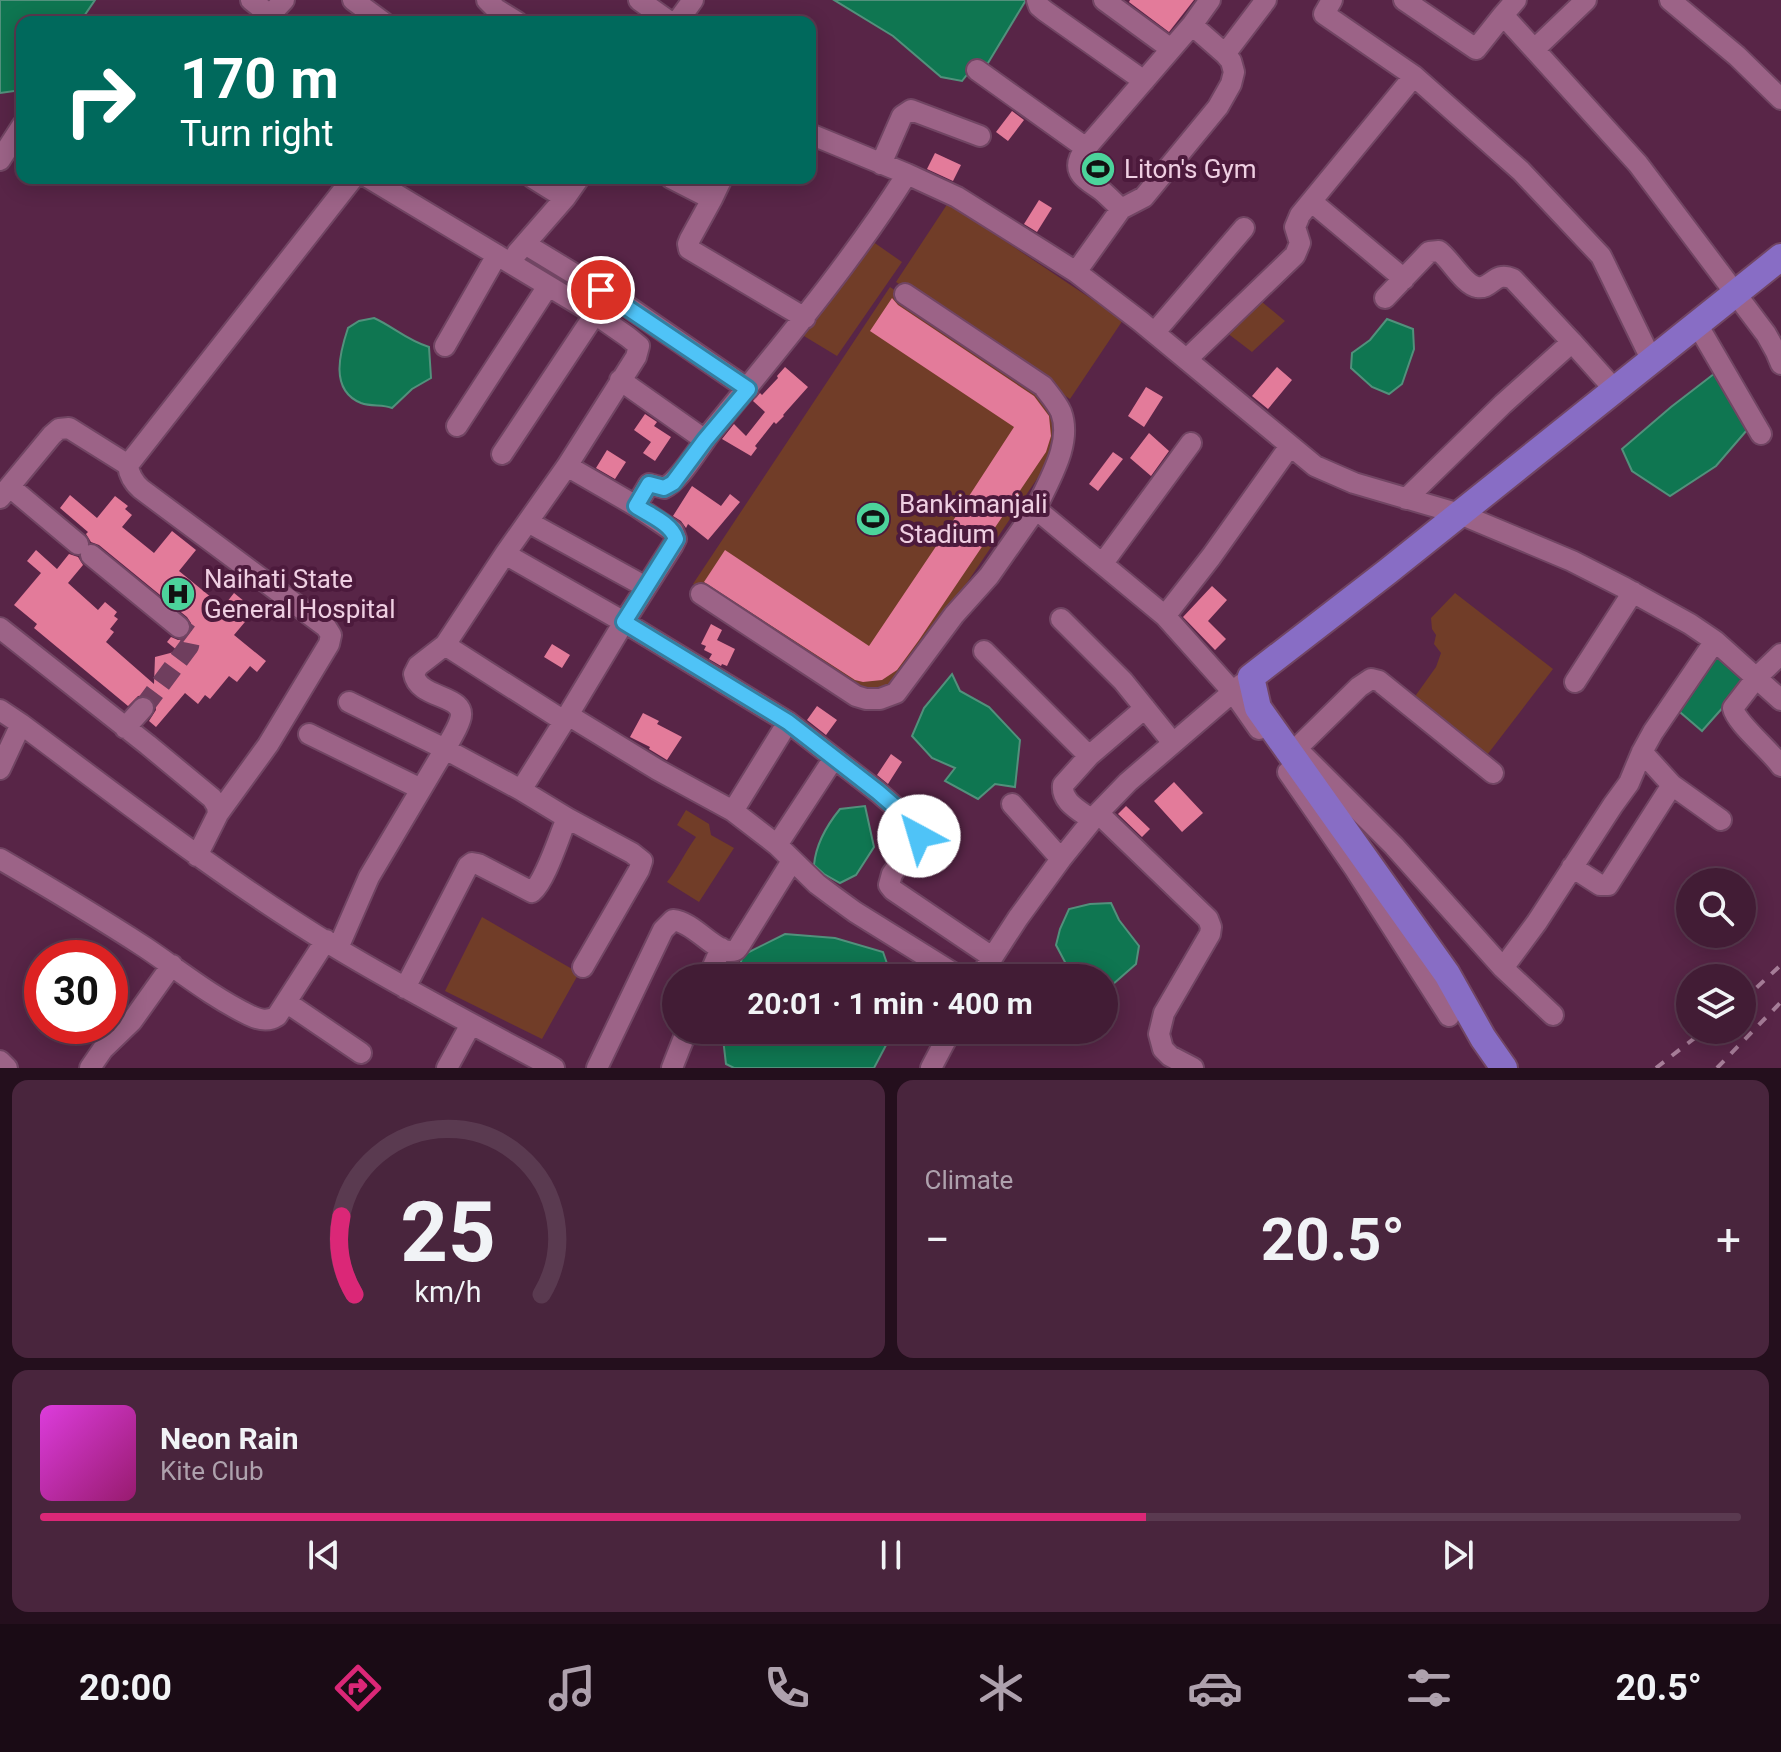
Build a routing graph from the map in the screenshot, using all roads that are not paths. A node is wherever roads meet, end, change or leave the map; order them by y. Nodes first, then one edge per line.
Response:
1 (251, 0) edge
2 (353, 0) edge
3 (487, 0) edge
4 (639, 0) edge
5 (1037, 0) edge
6 (1104, 0) edge
7 (1210, 0) edge
8 (1266, 0) edge
9 (1332, 0) edge
10 (1586, 0) edge
11 (1670, 0) edge
12 (1407, 1) edge
13 (1510, 8) edge
14 (378, 12) edge
15 (275, 15) edge
16 (507, 16) edge
17 (662, 16) edge
18 (1192, 25) junction
19 (1171, 49) junction
20 (1536, 51) junction
21 (1225, 54) junction
22 (977, 70) dead end
23 (1414, 76) junction
24 (1144, 81) junction
25 (1781, 99) edge
26 (16, 135) edge
27 (980, 136) dead end
28 (816, 137) edge
29 (1086, 148) junction
30 (0, 160) edge
31 (881, 164) junction
32 (907, 174) junction
33 (348, 184) edge
34 (379, 184) edge
35 (543, 184) edge
36 (575, 184) edge
37 (683, 184) edge
38 (719, 184) edge
39 (565, 198) junction
40 (712, 199) junction
41 (1312, 202) junction
42 (1121, 209) junction
43 (1244, 228) dead end
44 (525, 244) junction
45 (1781, 257) edge
46 (503, 259) junction
47 (1076, 272) junction
48 (1404, 279) junction
49 (548, 286) junction
50 (905, 294) dead end
51 (1735, 294) junction
52 (1385, 298) dead end
53 (595, 314) junction
54 (805, 318) junction
55 (1697, 324) junction
56 (1155, 332) junction
57 (1572, 342) junction
58 (445, 346) dead end
59 (1187, 359) junction
60 (1652, 361) junction
61 (1781, 364) edge
62 (620, 380) junction
63 (748, 389) junction
64 (1615, 390) junction
65 (457, 426) dead end
66 (1761, 434) dead end
67 (705, 440) junction
68 (1191, 443) dead end
69 (1290, 446) junction
70 (502, 454) dead end
71 (128, 465) junction
72 (567, 466) junction
73 (5, 492) edge
74 (1406, 499) junction
75 (636, 506) junction
76 (1036, 509) junction
77 (1460, 514) junction
78 (528, 522) junction
79 (505, 554) junction
80 (1103, 563) junction
81 (646, 587) junction
82 (1633, 592) junction
83 (701, 594) dead end
84 (1165, 616) junction
85 (1061, 619) dead end
86 (624, 622) junction
87 (179, 627) dead end
88 (0, 628) edge
89 (1715, 641) junction
90 (445, 645) junction
91 (984, 651) dead end
92 (1781, 654) edge
93 (1757, 677) junction
94 (1575, 682) dead end
95 (1242, 684) junction
96 (1781, 700) edge
97 (349, 702) dead end
98 (143, 708) tunnel mouth
99 (1145, 708) junction
100 (0, 710) edge
101 (1265, 717) junction
102 (566, 718) junction
103 (788, 722) junction
104 (21, 724) junction
105 (125, 728) junction
106 (309, 734) dead end
107 (1173, 743) junction
108 (445, 749) junction
109 (1296, 749) junction
110 (1642, 752) junction
111 (1089, 756) junction
112 (834, 758) junction
113 (1781, 766) edge
114 (0, 769) edge
115 (1493, 773) dead end
116 (1672, 785) junction
117 (421, 789) junction
118 (521, 790) junction
119 (1012, 804) dead end
120 (733, 811) junction
121 (218, 814) junction
122 (1095, 817) junction
123 (567, 818) junction
124 (1721, 820) dead end
125 (777, 845) junction
126 (197, 856) junction
127 (0, 859) edge
128 (1061, 859) junction
129 (792, 861) junction
130 (1572, 867) junction
131 (332, 944) junction
132 (721, 948) junction
133 (992, 957) junction
134 (714, 964) edge
135 (939, 964) edge
136 (988, 964) edge
137 (172, 965) junction
138 (583, 967) dead end
139 (1503, 968) junction
140 (405, 988) junction
141 (286, 1002) junction
142 (1553, 1015) dead end
143 (1449, 1016) dead end
144 (471, 1024) junction
145 (681, 1044) edge
146 (944, 1044) edge
147 (361, 1053) dead end
148 (0, 1061) edge
149 (7, 1068) edge
150 (90, 1068) edge
151 (447, 1068) edge
152 (554, 1068) edge
153 (597, 1068) edge
154 (672, 1068) edge
155 (931, 1068) edge
156 (1193, 1068) edge
157 (1504, 1068) edge

1 - 15 street
2 - 14 street
3 - 16 street
4 - 17 street
5 - 24 street
6 - 19 street
7 - 18 street
8 - 21 street
9 - 23 street
10 - 20 street
11 - 25 street
12 - 13 street
13 - 20 street
18 - 19 street
18 - 21 street
19 - 24 street
20 - 51 street
21 - 42 street
22 - 29 street
23 - 41 street
23 - 60 street
24 - 29 street
26 - 30 street
27 - 31 street
28 - 31 street
29 - 42 street
31 - 32 street
32 - 47 street
32 - 54 street
33 - 71 street
34 - 46 street
35 - 39 street
36 - 39 street
37 - 40 street
38 - 40 street
39 - 44 street
40 - 54 street
41 - 48 street
41 - 59 street
42 - 47 street
43 - 56 street
44 - 46 street
44 - 63 street
45 - 51 main road
46 - 49 street
46 - 58 street
47 - 56 street
48 - 52 street
48 - 57 street
49 - 53 street
49 - 65 street
50 - 76 street
51 - 55 main road
51 - 61 street
53 - 62 street
53 - 70 street
54 - 63 street
55 - 60 main road
55 - 66 street
56 - 59 street
57 - 64 street
57 - 74 street
59 - 69 street
60 - 64 main road
62 - 67 street
62 - 72 street
63 - 67 street
64 - 77 main road
67 - 75 street
68 - 80 street
69 - 74 street
69 - 84 street
71 - 73 street
71 - 121 street
72 - 75 street
72 - 78 street
73 - 87 street
74 - 77 street
75 - 81 street
76 - 80 street
76 - 83 street
77 - 82 street
77 - 95 main road
78 - 79 street
78 - 81 street
79 - 86 street
79 - 90 street
80 - 84 street
81 - 86 street
82 - 89 street
82 - 94 street
84 - 95 street
85 - 99 street
86 - 102 street
86 - 103 street
88 - 105 street
89 - 93 street
89 - 110 street
90 - 102 street
90 - 108 street
91 - 111 street
92 - 93 street
93 - 96 street
93 - 113 street
95 - 101 main road
95 - 107 street
95 - 143 street
97 - 108 street
98 - 105 street
99 - 107 street
99 - 111 street
100 - 104 street
101 - 109 street
101 - 157 main road
102 - 118 street
102 - 120 street
103 - 112 street
103 - 120 street
104 - 114 street
104 - 126 street
105 - 121 street
106 - 117 street
107 - 122 street
108 - 117 street
108 - 118 street
109 - 115 street
109 - 139 street
110 - 116 street
110 - 130 street
111 - 122 street
112 - 125 street
112 - 133 street
116 - 124 street
116 - 130 street
117 - 131 street
118 - 123 street
119 - 128 street
120 - 125 street
121 - 126 street
122 - 128 street
122 - 156 street
123 - 138 street
123 - 140 street
125 - 129 street
126 - 131 street
127 - 137 street
128 - 133 street
129 - 132 street
129 - 135 street
130 - 139 street
131 - 140 street
131 - 141 street
132 - 134 street
132 - 153 street
133 - 136 street
137 - 141 street
137 - 150 street
139 - 142 street
140 - 144 street
141 - 147 street
144 - 151 street
144 - 152 street
145 - 154 street
146 - 155 street
148 - 149 street

